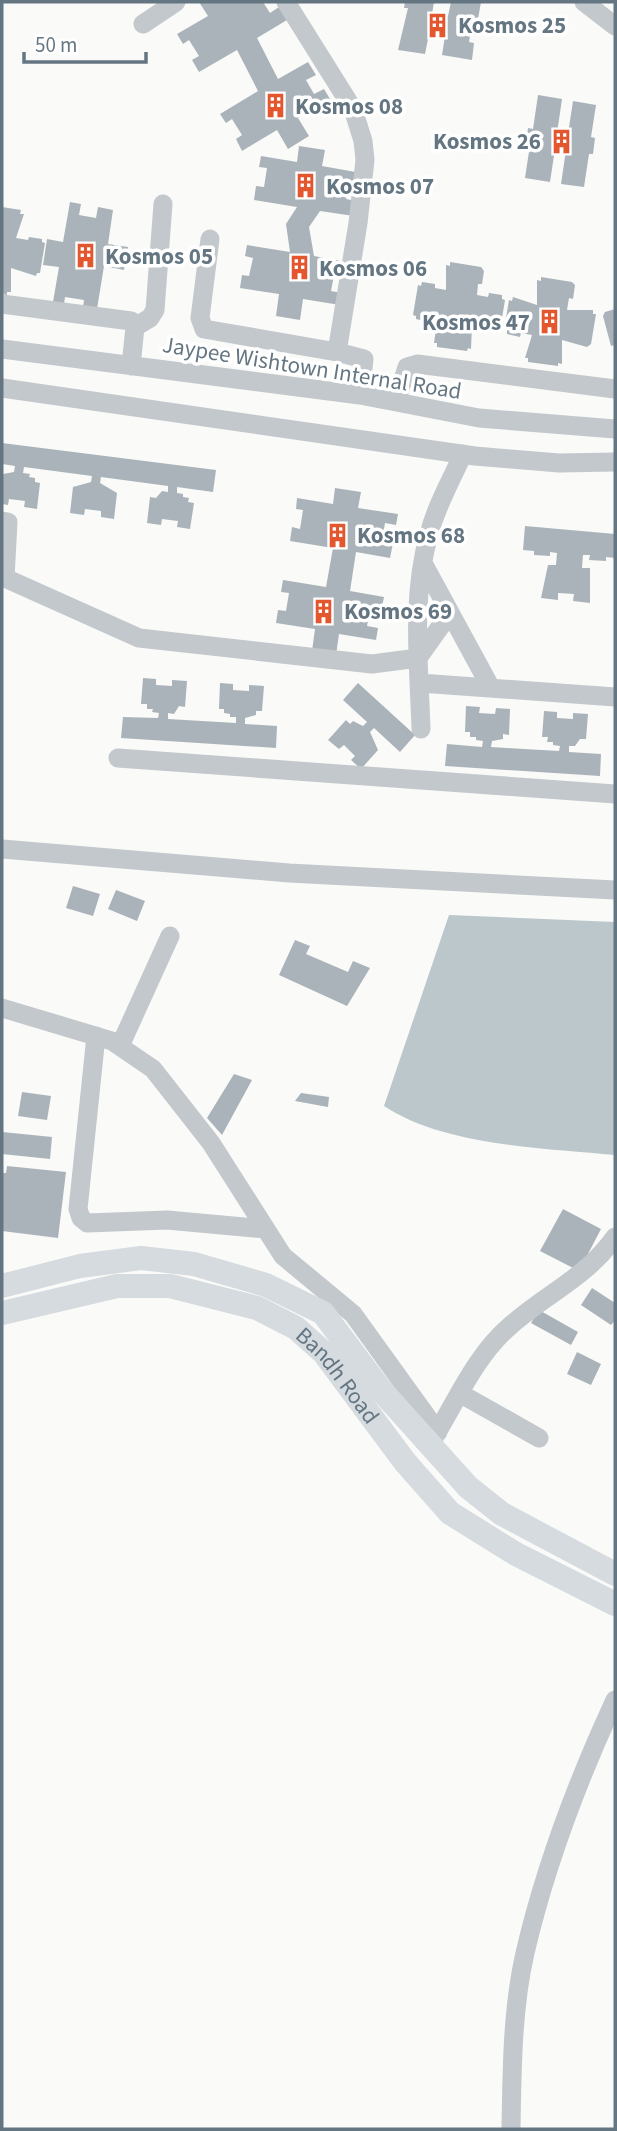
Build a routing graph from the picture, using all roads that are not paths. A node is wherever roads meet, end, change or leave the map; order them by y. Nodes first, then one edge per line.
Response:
1 (176, 2) edge
2 (286, 2) edge
3 (584, 2) edge
4 (143, 24) dead end
5 (615, 26) edge
6 (163, 204) dead end
7 (210, 239) dead end
8 (2, 304) edge
9 (135, 327) junction
10 (2, 349) edge
11 (337, 352) junction
12 (131, 366) junction
13 (2, 388) edge
14 (615, 389) edge
15 (360, 395) junction
16 (396, 402) junction
17 (615, 429) edge
18 (463, 454) junction
19 (615, 462) edge
20 (2, 521) edge
21 (423, 563) junction
22 (450, 613) junction
23 (418, 657) junction
24 (420, 683) junction
25 (491, 688) junction
26 (615, 697) edge
27 (421, 729) dead end
28 (118, 758) dead end
29 (615, 794) edge
30 (2, 849) edge
31 (615, 890) edge
32 (170, 936) dead end
33 (2, 1013) edge
34 (96, 1036) junction
35 (120, 1046) junction
36 (266, 1228) junction
37 (615, 1237) edge
38 (2, 1286) edge
39 (2, 1313) edge
40 (461, 1394) junction
41 (434, 1438) junction
42 (539, 1438) dead end
43 (468, 1488) junction
44 (450, 1513) junction
45 (615, 1574) edge
46 (615, 1604) edge
47 (615, 1700) edge
48 (511, 2129) edge

1 - 4 street
2 - 11 street
3 - 5 street
6 - 9 street
7 - 11 street
8 - 9 street
9 - 12 street
10 - 12 street, Jaypee Wishtown Internal Road
11 - 15 street
12 - 15 street, Jaypee Wishtown Internal Road
13 - 18 street
14 - 16 street
15 - 16 street, Jaypee Wishtown Internal Road
16 - 17 street, Jaypee Wishtown Internal Road
18 - 19 street
18 - 21 street
20 - 23 street
21 - 22 street
21 - 23 street
22 - 23 street
22 - 25 street
23 - 24 street
24 - 25 street
24 - 27 street
25 - 26 street
28 - 29 street
30 - 31 street
32 - 35 street
33 - 34 street
34 - 35 street
34 - 36 street
35 - 36 street
36 - 41 street
37 - 40 street
38 - 41 main road, Bandh Road
39 - 44 main road, Bandh Road
40 - 41 street
40 - 42 street
41 - 43 main road, Bandh Road
43 - 44 main road
43 - 45 main road, Bandh Road
44 - 46 main road, Bandh Road
47 - 48 street

